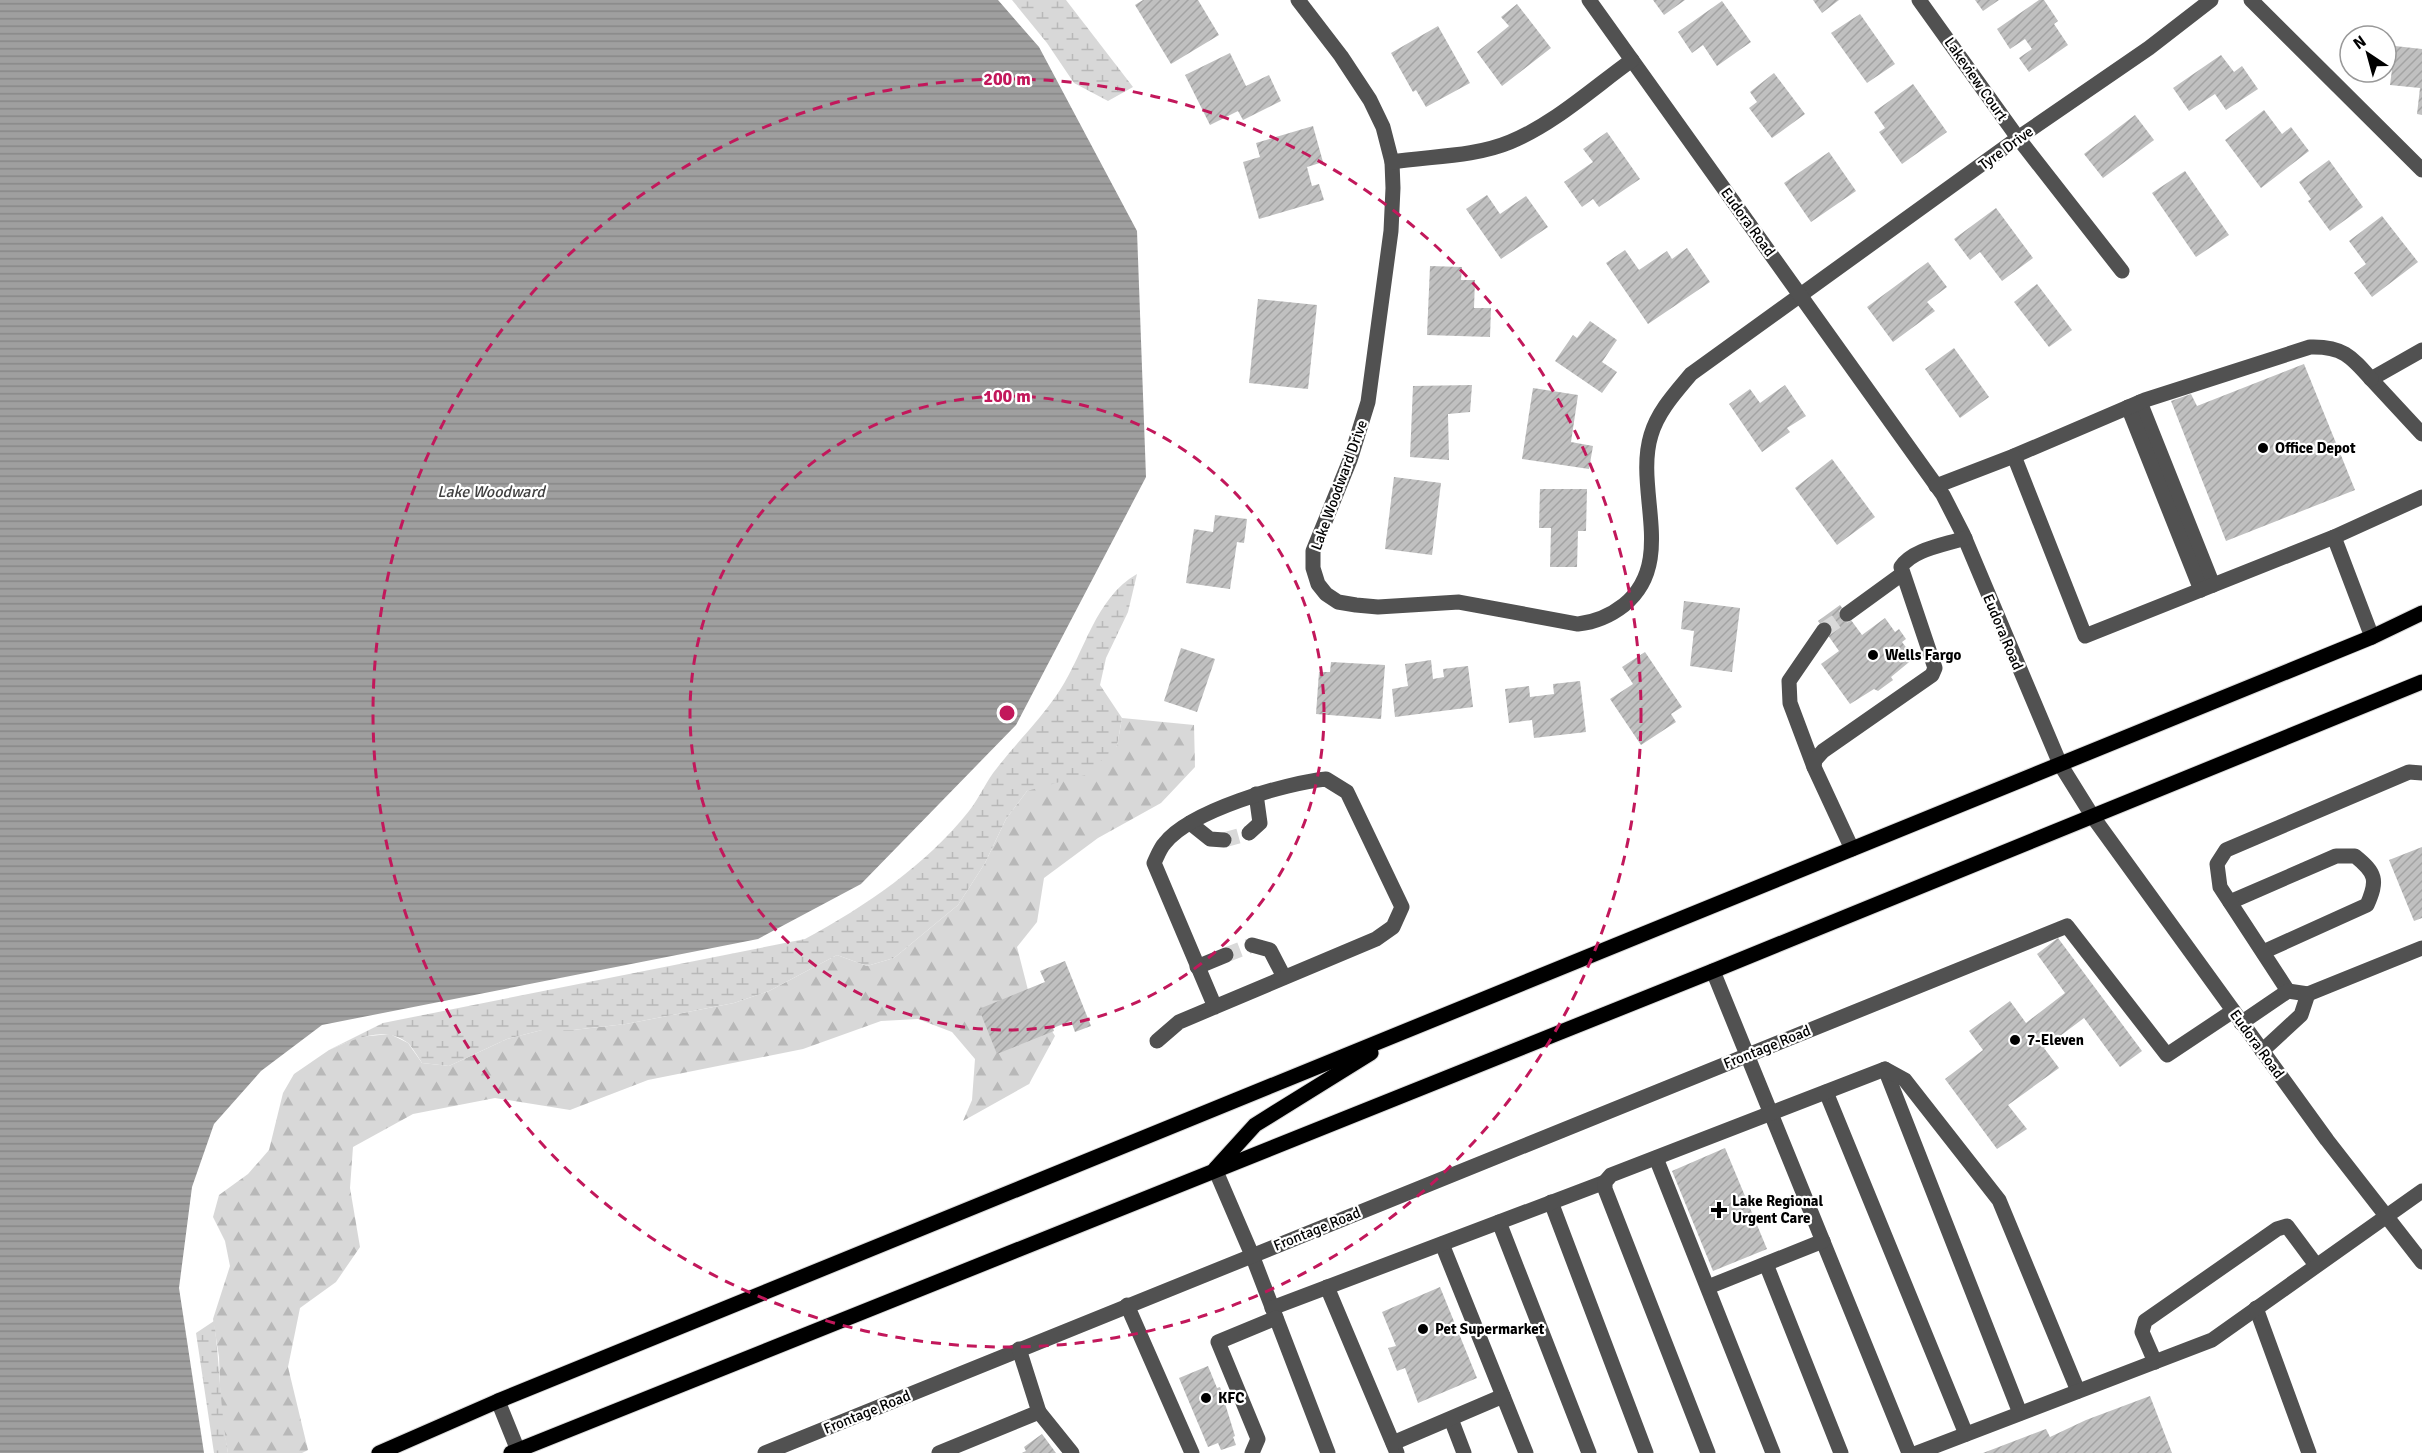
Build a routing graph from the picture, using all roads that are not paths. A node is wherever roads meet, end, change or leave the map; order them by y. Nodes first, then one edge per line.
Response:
1 (1298, 0) edge
2 (1589, 0) edge
3 (1919, 0) edge
4 (2211, 0) edge
5 (2251, 0) edge
6 (1632, 60) junction
7 (2018, 138) junction
8 (1392, 162) junction
9 (2422, 170) edge
10 (2122, 271) dead end
11 (1801, 297) junction
12 (2422, 350) edge
13 (2371, 379) junction
14 (2138, 403) junction
15 (2422, 434) edge
16 (2014, 456) junction
17 (1936, 486) junction
18 (2422, 497) edge
19 (2334, 537) junction
20 (1965, 538) junction
21 (1902, 574) junction
22 (2207, 587) junction
23 (2422, 613) edge
24 (1846, 614) tunnel mouth
25 (1824, 630) tunnel mouth
26 (2372, 637) junction
27 (2422, 682) edge
28 (2060, 765) junction
29 (1814, 766) junction
30 (2422, 773) edge
31 (1256, 794) junction
32 (2093, 817) junction
33 (1190, 823) junction
34 (1250, 833) dead end
35 (1224, 840) tunnel mouth
36 (1852, 849) junction
37 (2230, 902) junction
38 (1252, 945) dead end
39 (2422, 948) edge
40 (2263, 952) junction
41 (1226, 955) tunnel mouth
42 (1197, 967) junction
43 (1713, 971) junction
44 (1284, 977) junction
45 (2288, 991) junction
46 (2308, 994) junction
47 (1215, 1007) junction
48 (2237, 1017) junction
49 (1407, 1030) junction
50 (1157, 1041) dead end
51 (2262, 1051) junction
52 (1747, 1055) junction
53 (1885, 1069) junction
54 (1826, 1092) junction
55 (1771, 1114) junction
56 (1656, 1158) junction
57 (1215, 1169) junction
58 (1605, 1182) junction
59 (2422, 1191) edge
60 (1551, 1203) junction
61 (2386, 1215) junction
62 (1498, 1222) junction
63 (1823, 1241) junction
64 (1442, 1244) junction
65 (1252, 1255) junction
66 (2422, 1262) edge
67 (1766, 1264) junction
68 (2316, 1265) junction
69 (1327, 1287) junction
70 (1708, 1287) junction
71 (1127, 1305) junction
72 (2256, 1308) junction
73 (1274, 1313) junction
74 (1019, 1349) junction
75 (2155, 1362) junction
76 (2078, 1391) junction
77 (1503, 1396) junction
78 (498, 1401) junction
79 (1039, 1412) junction
80 (2020, 1413) junction
81 (1451, 1419) junction
82 (1966, 1434) junction
83 (1395, 1448) edge
84 (516, 1452) edge
85 (379, 1453) edge
86 (765, 1453) edge
87 (939, 1453) edge
88 (1072, 1453) edge
89 (1192, 1453) edge
90 (1252, 1453) edge
91 (1328, 1453) edge
92 (1464, 1453) edge
93 (1526, 1453) edge
94 (1589, 1453) edge
95 (1646, 1453) edge
96 (1708, 1453) edge
97 (1773, 1453) edge
98 (1841, 1453) edge
99 (1909, 1453) edge
100 (1917, 1453) edge
101 (2309, 1453) edge

1 - 8 street, Lake Woodward Drive
2 - 6 street, Eudora Road
3 - 7 street, Lakeview Court
4 - 7 street, Tyre Drive
5 - 9 street
6 - 8 street
6 - 11 street, Eudora Road
7 - 10 street, Lakeview Court
7 - 11 street, Tyre Drive
8 - 11 street, Lake Woodward Drive
11 - 17 street, Eudora Road
12 - 13 street
13 - 14 street
13 - 15 street
14 - 16 street
14 - 22 street
16 - 17 street
16 - 22 street
17 - 20 street, Eudora Road
18 - 19 street
19 - 22 street
19 - 26 street
20 - 21 street
20 - 28 street, Eudora Road
21 - 24 street
21 - 29 street
23 - 26 main road
25 - 29 street
26 - 28 main road
27 - 32 main road
28 - 32 street, Eudora Road
28 - 36 main road
29 - 36 street
30 - 37 street
31 - 33 street
31 - 34 street
31 - 44 street
32 - 43 main road
32 - 48 street, Eudora Road
33 - 35 street
33 - 42 street
36 - 49 main road
37 - 40 street
37 - 40 street
38 - 44 street
39 - 46 street
40 - 45 street
41 - 42 street
42 - 47 street
43 - 52 street
43 - 57 main road
44 - 47 street
45 - 46 street
45 - 48 street
46 - 51 street
47 - 50 street
48 - 51 street, Eudora Road
48 - 52 street, Frontage Road
49 - 57 main road
49 - 78 main road
51 - 61 street, Eudora Road
52 - 55 street
52 - 65 street, Frontage Road
53 - 54 street
53 - 76 street
53 - 80 street
54 - 55 street
54 - 82 street
55 - 56 street
55 - 63 street
56 - 58 street
56 - 70 street
57 - 65 street
57 - 84 main road
58 - 60 street
58 - 96 street
59 - 61 street
60 - 62 street
60 - 95 street
61 - 66 street, Eudora Road
61 - 68 street
62 - 64 street
62 - 94 street
63 - 67 street
63 - 99 street
64 - 69 street
64 - 77 street
65 - 71 street, Frontage Road
65 - 73 street
67 - 70 street
67 - 98 street
68 - 72 street
68 - 75 street
69 - 73 street
69 - 83 street
70 - 97 street
71 - 74 street, Frontage Road
71 - 89 street
72 - 75 street
72 - 101 street
73 - 90 street
73 - 91 street
74 - 79 street
74 - 86 street, Frontage Road
75 - 76 street
76 - 80 street
77 - 81 street
77 - 93 street
78 - 84 street
78 - 85 main road
79 - 87 street
79 - 88 street
80 - 82 street
81 - 83 street
81 - 92 street
82 - 100 street

